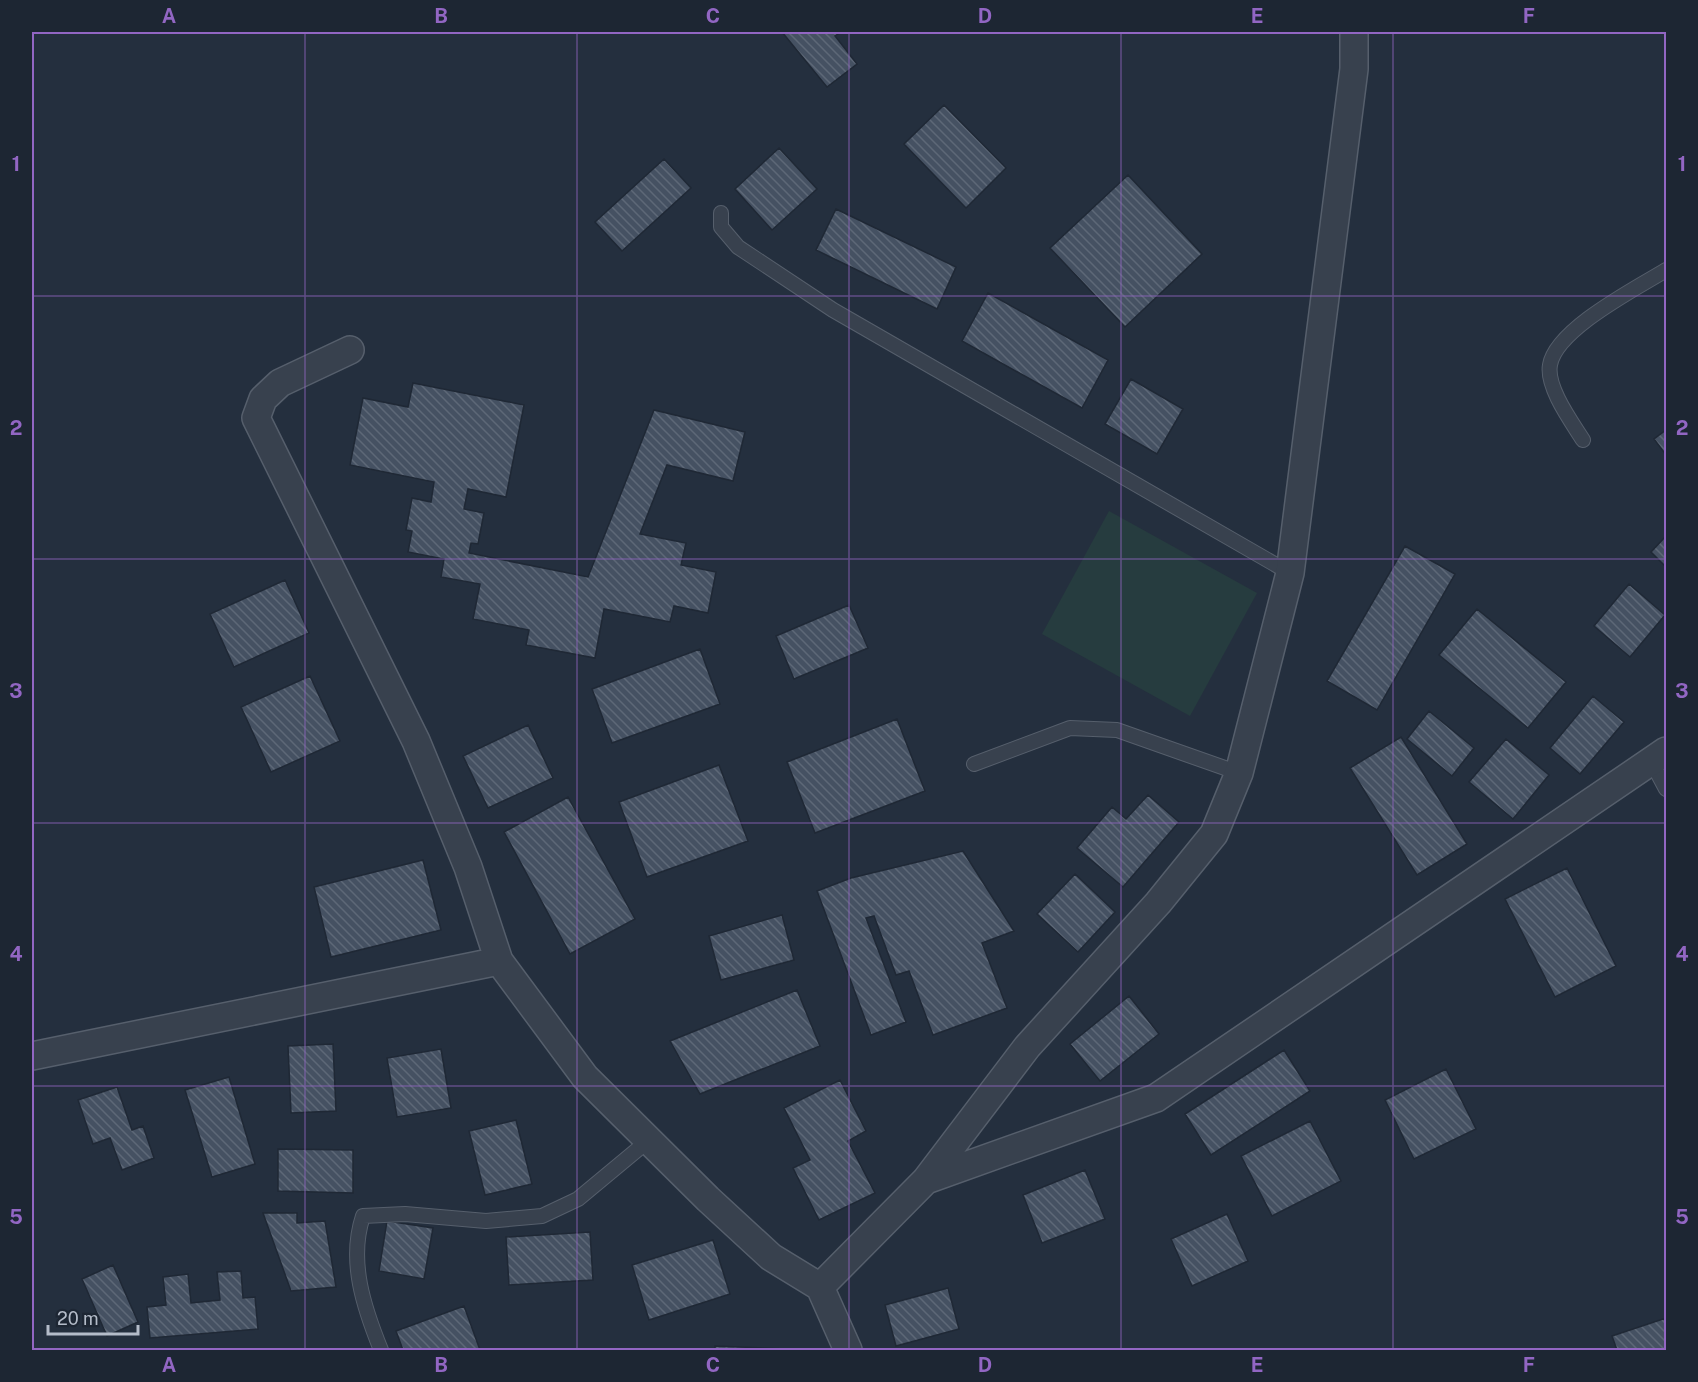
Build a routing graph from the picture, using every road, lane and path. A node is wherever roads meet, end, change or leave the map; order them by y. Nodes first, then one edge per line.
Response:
1 (1354, 32) edge
2 (721, 213) dead end
3 (1666, 270) edge
4 (350, 350) dead end
5 (1583, 440) dead end
6 (1290, 573) junction
7 (1659, 756) edge
8 (974, 764) dead end
9 (1239, 773) junction
10 (1666, 789) edge
11 (499, 961) junction
12 (32, 1056) edge
13 (649, 1140) junction
14 (926, 1180) junction
15 (820, 1287) junction
16 (381, 1350) edge
17 (848, 1350) edge

1 - 6 street
2 - 6 lane
3 - 5 lane
4 - 11 street
6 - 9 street
7 - 10 lane
7 - 14 street
8 - 9 lane
9 - 14 street
11 - 12 street
11 - 13 street
13 - 15 street
13 - 16 lane
14 - 15 street
15 - 17 street

